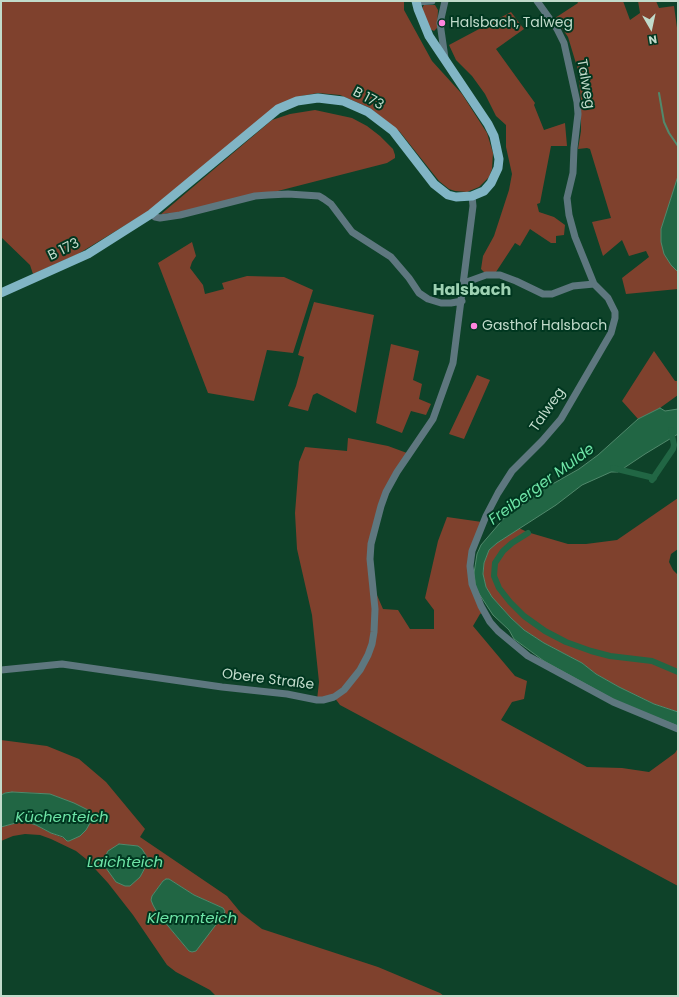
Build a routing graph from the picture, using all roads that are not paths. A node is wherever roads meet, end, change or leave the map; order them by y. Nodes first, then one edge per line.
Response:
1 (432, 1) edge
2 (537, 1) edge
3 (416, 2) edge
4 (444, 4) edge
5 (445, 60) junction
6 (472, 196) junction
7 (151, 214) junction
8 (464, 283) junction
9 (594, 284) junction
10 (1, 294) edge
11 (462, 301) junction
12 (1, 670) edge
13 (678, 729) edge

1 - 3 street
2 - 9 street, Talweg
3 - 5 main road
4 - 5 street
5 - 6 main road
6 - 7 main road, B 173 / B 173
6 - 8 street, Obere Straße
7 - 10 main road, B 173 / B 173
7 - 11 street
8 - 9 street
8 - 11 street, Obere Straße
9 - 13 street, Talweg
11 - 12 street, Obere Straße

